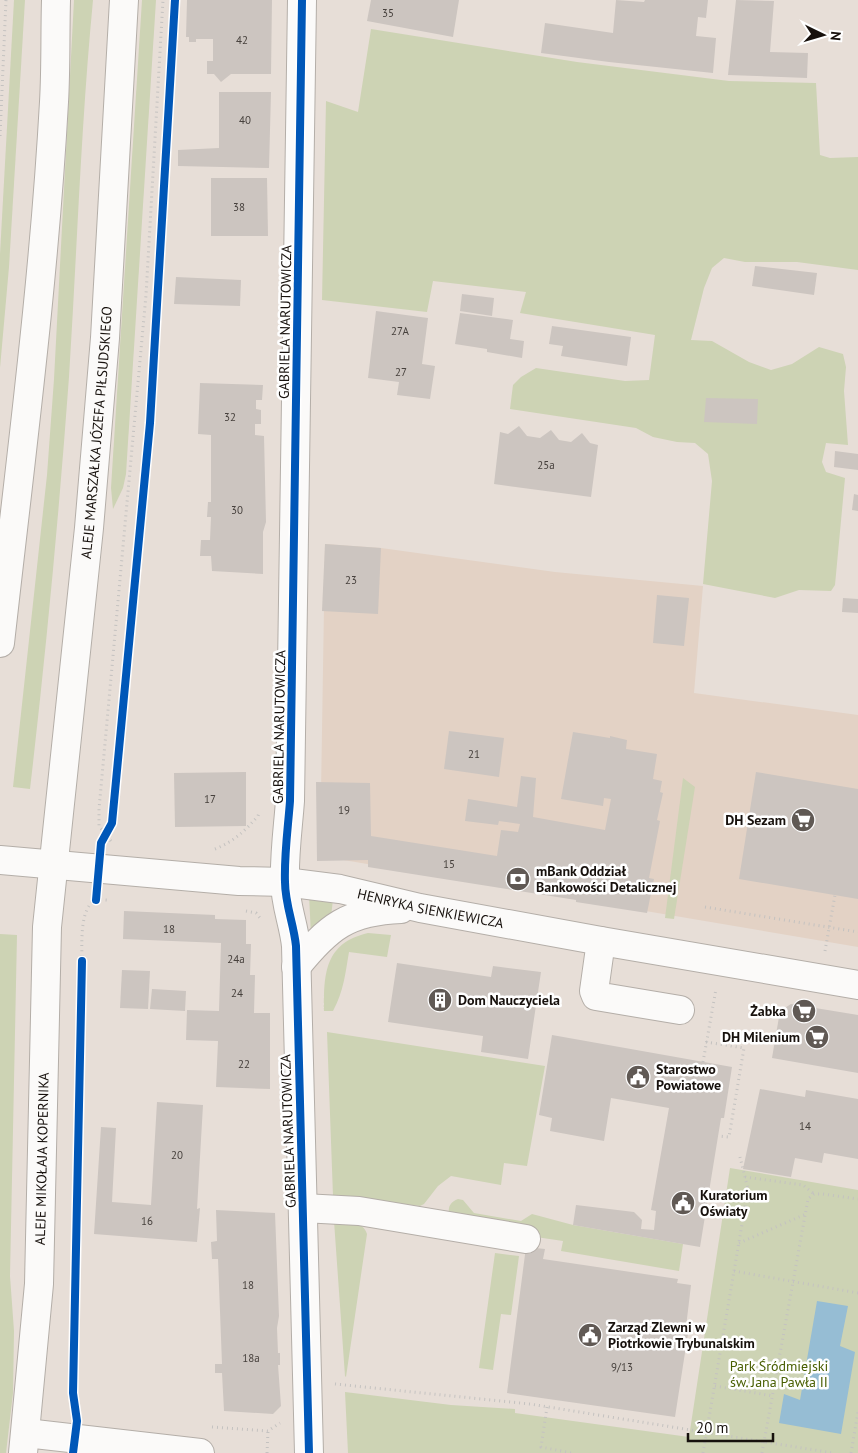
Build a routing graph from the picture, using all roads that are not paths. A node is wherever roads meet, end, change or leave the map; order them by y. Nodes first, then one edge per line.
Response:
1 (56, 0) edge
2 (124, 0) edge
3 (302, 0) edge
4 (0, 643) edge
5 (0, 860) edge
6 (54, 865) junction
7 (285, 882) junction
8 (420, 908) junction
9 (601, 941) junction
10 (296, 967) junction
11 (858, 985) edge
12 (680, 1010) dead end
13 (303, 1208) junction
14 (526, 1239) dead end
15 (25, 1443) edge
16 (200, 1453) edge
17 (310, 1453) edge

1 - 4 street
2 - 6 street, ALEJE MARSZAŁKA JÓZEFA PIŁSUDSKIEGO
3 - 7 street, GABRIELA NARUTOWICZA
5 - 6 street, HENRYKA SIENKIEWICZA
6 - 7 street, HENRYKA SIENKIEWICZA
6 - 15 street, ALEJE MIKOŁAJA KOPERNIKA
7 - 8 street, HENRYKA SIENKIEWICZA
7 - 10 street, GABRIELA NARUTOWICZA
8 - 9 street, HENRYKA SIENKIEWICZA
8 - 10 street
9 - 11 street, HENRYKA SIENKIEWICZA
9 - 12 street
10 - 13 street, GABRIELA NARUTOWICZA
13 - 14 street
13 - 17 street, GABRIELA NARUTOWICZA
15 - 16 street

